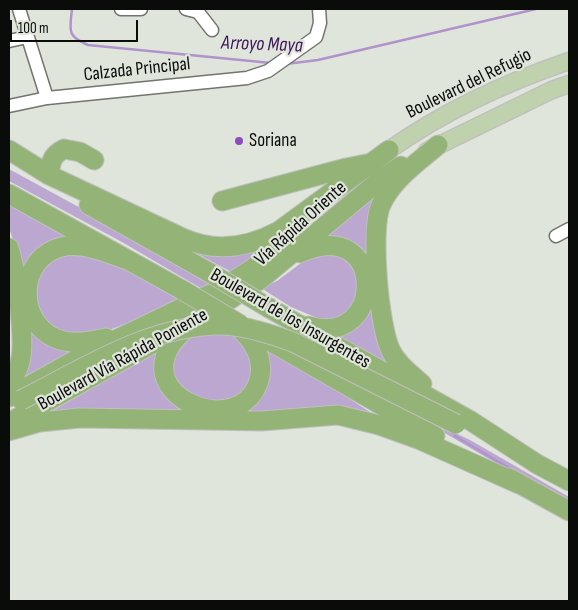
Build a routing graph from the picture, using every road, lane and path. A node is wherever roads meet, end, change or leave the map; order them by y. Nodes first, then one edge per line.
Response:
1 (19, 9) edge
2 (122, 9) edge
3 (141, 9) edge
4 (186, 9) edge
5 (319, 9) edge
6 (212, 30) dead end
7 (28, 37) junction
8 (9, 41) edge
9 (569, 61) edge
10 (569, 84) edge
11 (47, 98) junction
12 (9, 106) edge
13 (438, 145) junction
14 (9, 150) edge
15 (388, 150) joint
16 (9, 160) edge
17 (94, 160) dead end
18 (370, 164) junction
19 (401, 166) joint
20 (49, 175) junction
21 (354, 177) junction
22 (9, 194) edge
23 (222, 201) dead end
24 (569, 229) edge
25 (556, 236) dead end
26 (9, 248) edge
27 (125, 259) junction
28 (285, 260) junction
29 (205, 314) junction
30 (287, 317) junction
31 (134, 331) junction
32 (250, 333) junction
33 (9, 383) edge
34 (13, 401) edge
35 (463, 422) junction
36 (9, 423) edge
37 (9, 431) edge
38 (569, 481) edge
39 (519, 484) junction
40 (569, 511) edge

1 - 7 street
2 - 3 street
4 - 6 street
5 - 11 street, Calzada Principal
7 - 8 street
7 - 11 street
9 - 15 main road, Boulevard del Refugio
10 - 13 main road
11 - 12 street, Calzada Principal
13 - 19 main road
13 - 35 highway
14 - 20 highway
15 - 18 highway
16 - 30 highway, Boulevard de los Insurgentes, bridge
17 - 20 highway
18 - 21 highway
18 - 23 highway
19 - 28 highway, Boulevard Vía Rápida Poniente
20 - 21 highway
21 - 31 highway, Vía Rápida Oriente
22 - 27 highway, Boulevard de los Insurgentes
24 - 25 street
26 - 33 highway
27 - 31 highway
27 - 32 highway, Boulevard de los Insurgentes, bridge
28 - 29 highway, Boulevard Vía Rápida Poniente
28 - 30 highway
29 - 32 highway
29 - 36 highway, Boulevard Vía Rápida Poniente
30 - 35 highway, Boulevard de los Insurgentes
31 - 34 highway, Vía Rápida Oriente
32 - 39 highway, Boulevard de los Insurgentes
34 - 35 highway, bridge
35 - 38 highway
37 - 39 highway
39 - 40 highway, Boulevard de los Insurgentes

